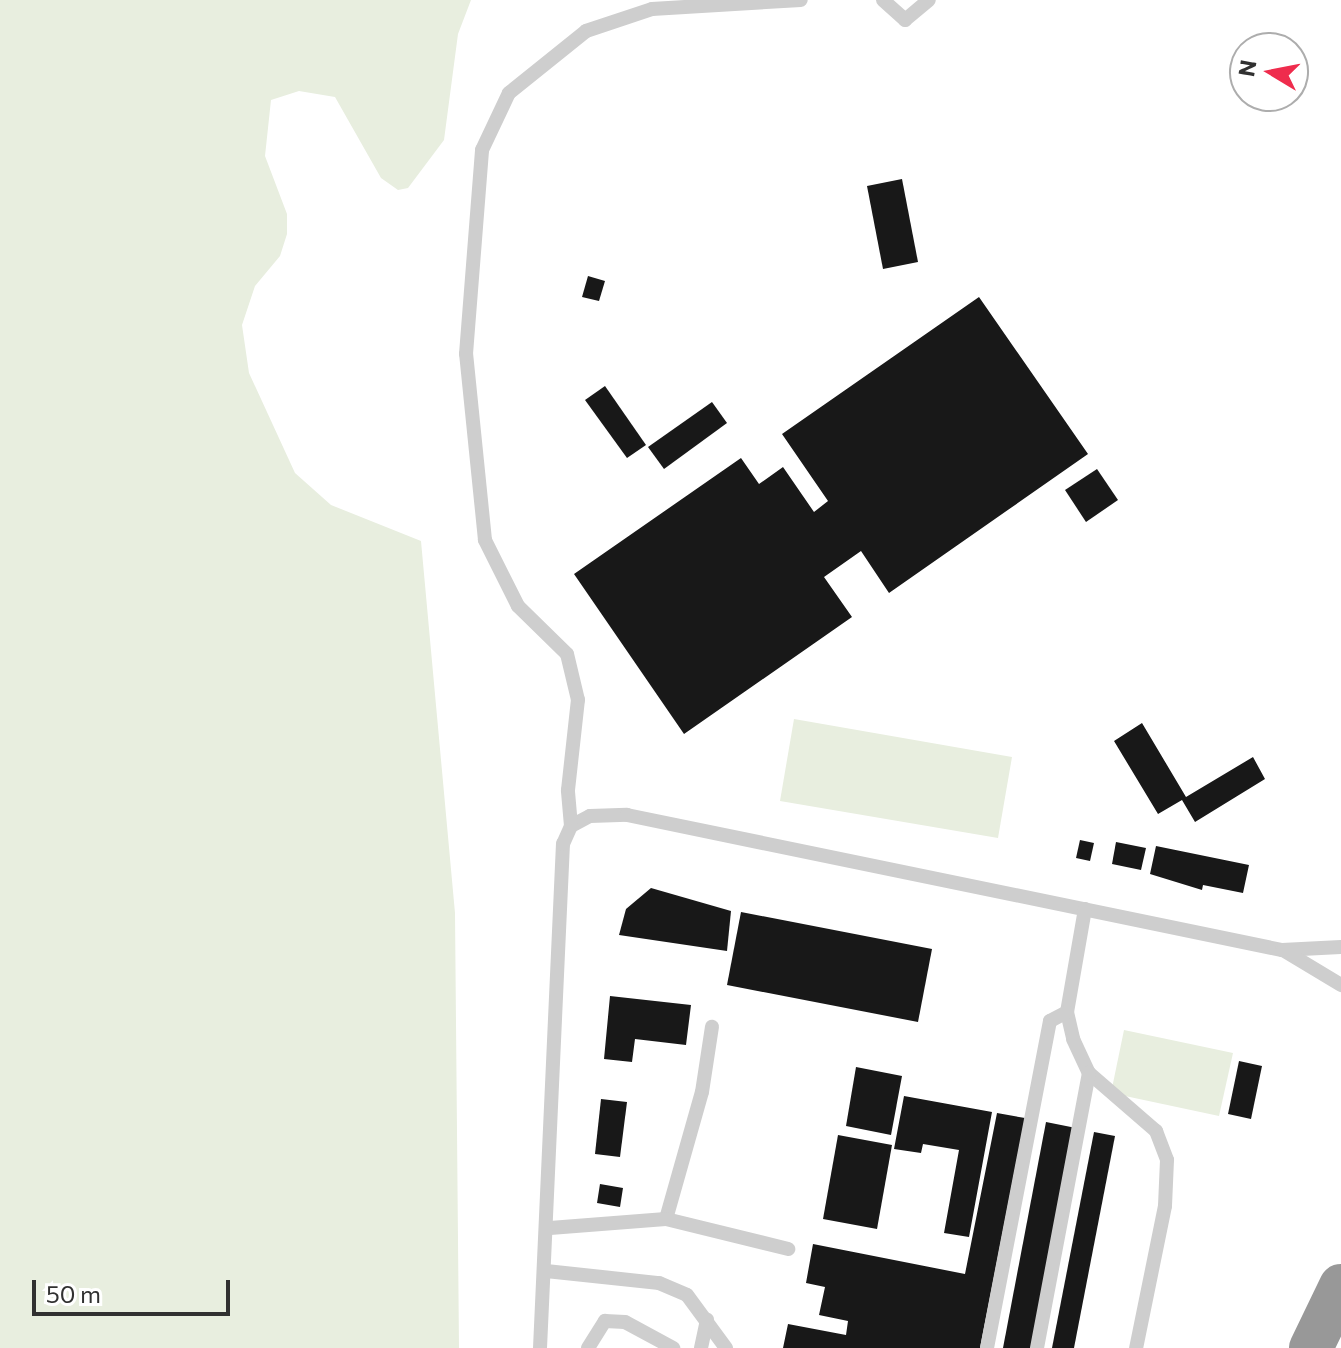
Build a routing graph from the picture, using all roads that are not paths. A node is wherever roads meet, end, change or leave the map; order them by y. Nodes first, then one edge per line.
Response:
1 (801, 0) edge
2 (883, 0) edge
3 (929, 0) edge
4 (571, 826) junction
5 (1085, 909) junction
6 (1341, 947) edge
7 (1282, 950) junction
8 (1341, 985) edge
9 (1067, 1012) junction
10 (712, 1027) dead end
11 (1089, 1073) junction
12 (666, 1219) junction
13 (550, 1228) junction
14 (788, 1249) dead end
15 (546, 1271) junction
16 (1341, 1286) edge
17 (707, 1320) junction
18 (540, 1348) edge
19 (588, 1348) edge
20 (673, 1348) edge
21 (701, 1348) edge
22 (726, 1348) edge
23 (987, 1348) edge
24 (1037, 1348) edge
25 (1136, 1348) edge
26 (1311, 1348) edge

1 - 4 lane
2 - 3 lane
4 - 5 lane
4 - 13 lane
5 - 7 lane
5 - 9 lane
6 - 7 lane
7 - 8 lane
9 - 11 lane
9 - 23 lane
10 - 12 lane
11 - 24 lane
11 - 25 lane
12 - 13 lane
12 - 14 lane
13 - 15 lane
15 - 17 lane
15 - 18 lane
16 - 26 highway
17 - 21 lane
17 - 22 lane
19 - 20 lane

